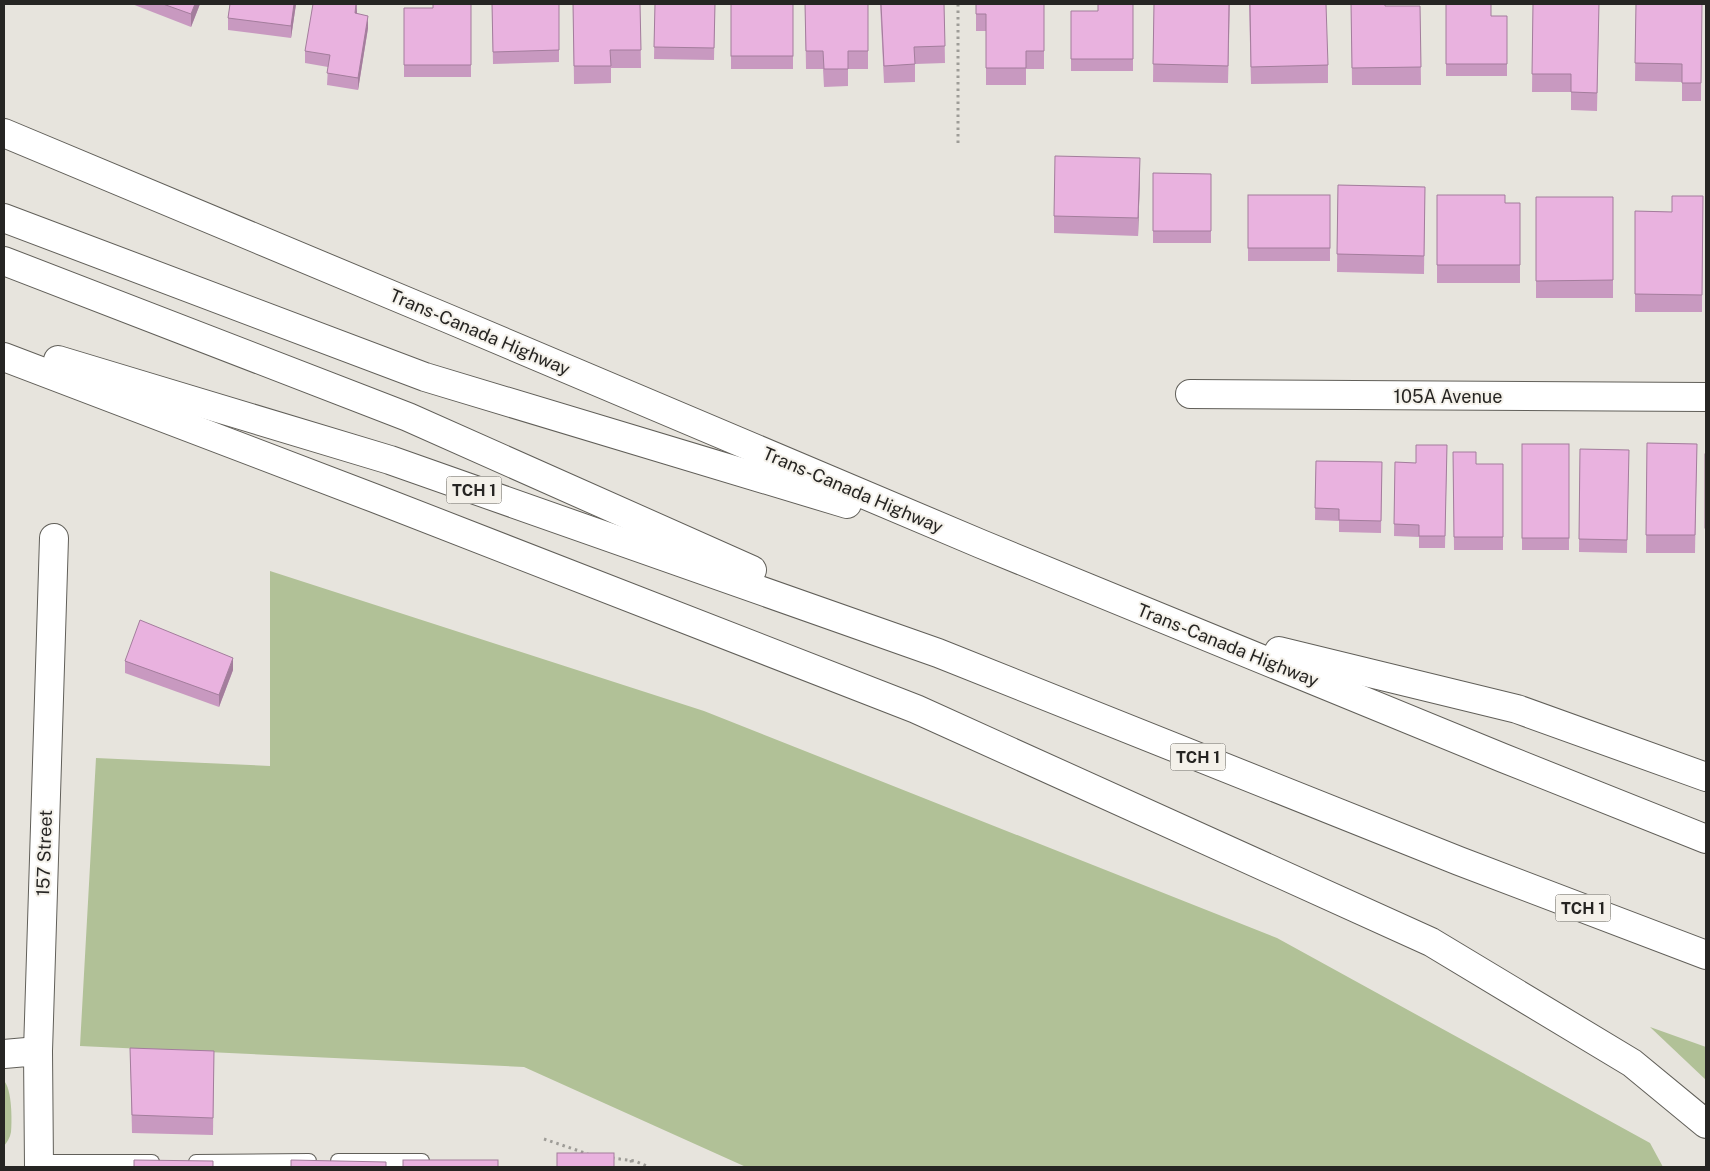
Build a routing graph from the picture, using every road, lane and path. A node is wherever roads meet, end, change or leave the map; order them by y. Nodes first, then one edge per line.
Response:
1 (958, 4) edge
2 (4, 133) edge
3 (958, 147) dead end
4 (4, 218) edge
5 (4, 261) edge
6 (4, 344) edge
7 (4, 357) edge
8 (1190, 394) dead end
9 (1706, 398) edge
10 (54, 538) dead end
11 (980, 544) junction
12 (1188, 628) junction
13 (938, 653) junction
14 (1706, 777) edge
15 (1706, 839) edge
16 (1706, 955) edge
17 (38, 1051) junction
18 (4, 1054) edge
19 (1706, 1124) edge
20 (544, 1139) dead end
21 (594, 1155) edge
22 (610, 1158) edge
23 (631, 1160) junction
24 (433, 1161) edge
25 (164, 1162) edge
26 (184, 1162) edge
27 (38, 1165) edge
28 (632, 1167) edge
29 (649, 1167) edge

1 - 3 path
2 - 11 main road, Trans-Canada Highway
4 - 11 main road
5 - 13 main road
6 - 13 main road, TCH 1
7 - 19 main road
8 - 9 main road, 105A Avenue
10 - 17 main road, 157 Street
11 - 12 main road, Trans-Canada Highway
12 - 14 main road
12 - 15 main road, Trans-Canada Highway
13 - 16 main road, TCH 1
17 - 18 main road
17 - 27 main road, 157 Street
20 - 21 path
22 - 23 path
23 - 28 path
23 - 29 path
24 - 26 lane
25 - 27 lane

